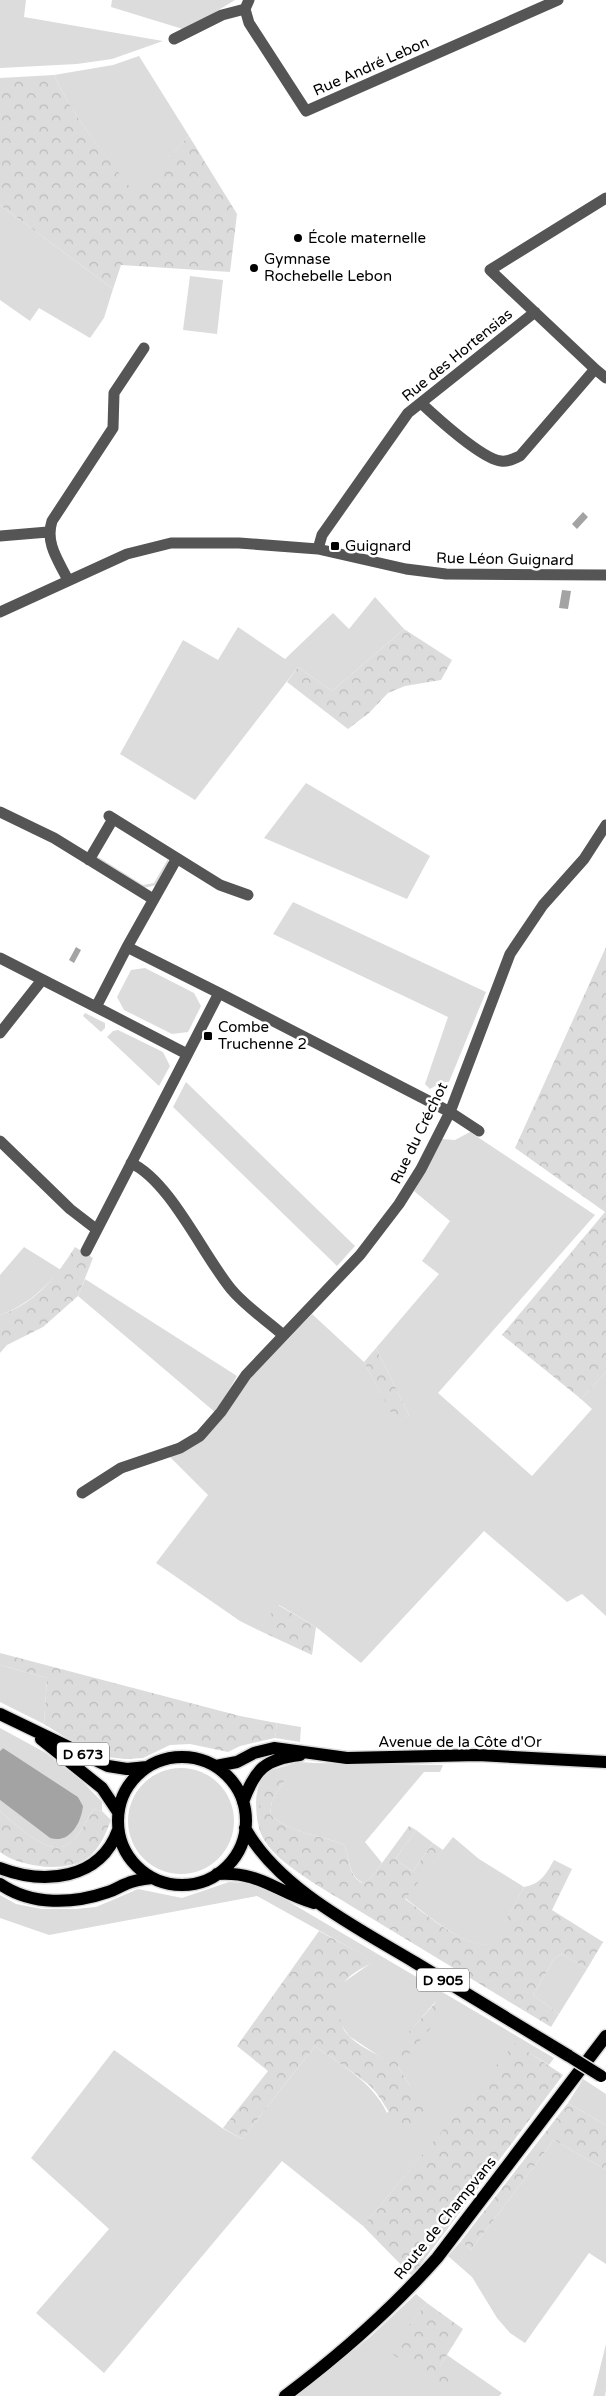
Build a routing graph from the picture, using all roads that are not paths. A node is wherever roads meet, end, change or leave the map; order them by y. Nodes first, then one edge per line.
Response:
1 (558, 0) edge
2 (247, 4) edge
3 (174, 39) dead end
4 (606, 198) edge
5 (535, 312) junction
6 (144, 348) dead end
7 (595, 369) junction
8 (606, 378) edge
9 (421, 403) junction
10 (48, 532) junction
11 (0, 536) edge
12 (318, 549) junction
13 (606, 575) edge
14 (68, 580) junction
15 (0, 612) edge
16 (0, 812) edge
17 (606, 825) edge
18 (177, 858) junction
19 (89, 860) junction
20 (248, 895) dead end
21 (153, 899) junction
22 (127, 947) junction
23 (0, 958) edge
24 (42, 980) junction
25 (219, 993) junction
26 (96, 1007) junction
27 (0, 1033) edge
28 (188, 1054) junction
29 (450, 1112) junction
30 (479, 1131) dead end
31 (0, 1141) edge
32 (131, 1163) junction
33 (96, 1229) junction
34 (86, 1251) dead end
35 (283, 1334) junction
36 (82, 1493) dead end
37 (0, 1714) edge
38 (23, 1726) junction
39 (315, 1754) junction
40 (606, 1762) edge
41 (216, 1766) junction
42 (147, 1767) junction
43 (243, 1802) junction
44 (118, 1812) junction
45 (246, 1828) junction
46 (118, 1830) junction
47 (0, 1868) edge
48 (218, 1874) junction
49 (152, 1878) junction
50 (0, 1884) edge
51 (318, 1904) junction
52 (606, 2036) edge
53 (603, 2078) edge
54 (285, 2396) edge

1 - 2 street, Rue André Lebon
2 - 3 street
4 - 5 street
5 - 7 street
5 - 9 street, Rue des Hortensias
6 - 10 street
7 - 8 street
7 - 9 street
9 - 12 street, Rue des Hortensias
10 - 11 street
10 - 14 street
12 - 13 street, Rue Léon Guignard
12 - 14 street, Rue Léon Guignard
14 - 15 street, Rue Léon Guignard
16 - 19 street
17 - 29 street, Rue du Créchot
18 - 19 street
18 - 20 street
18 - 21 street
19 - 21 street
21 - 22 street
22 - 25 street
22 - 26 street
23 - 24 street
24 - 26 street
24 - 27 street
25 - 28 street
25 - 29 street
26 - 28 street
28 - 32 street
29 - 30 street
29 - 35 street, Rue du Créchot
31 - 33 street
32 - 33 street
32 - 35 street
33 - 34 street
35 - 36 street, Rue du Créchot
37 - 38 main road, D 673
38 - 42 main road, D 673
38 - 44 main road, D 673
39 - 40 main road, Avenue de la Côte d'Or
39 - 41 main road, Avenue de la Côte d'Or
39 - 43 main road, Avenue de la Côte d'Or
41 - 42 main road
41 - 43 main road
42 - 44 main road
43 - 45 main road
44 - 46 main road
45 - 48 main road
45 - 51 main road, D 905
46 - 47 main road
46 - 49 main road
48 - 49 main road
48 - 51 main road, D 905
49 - 50 main road
51 - 53 main road, D 905, bridge
52 - 54 main road, Route de Champvans

